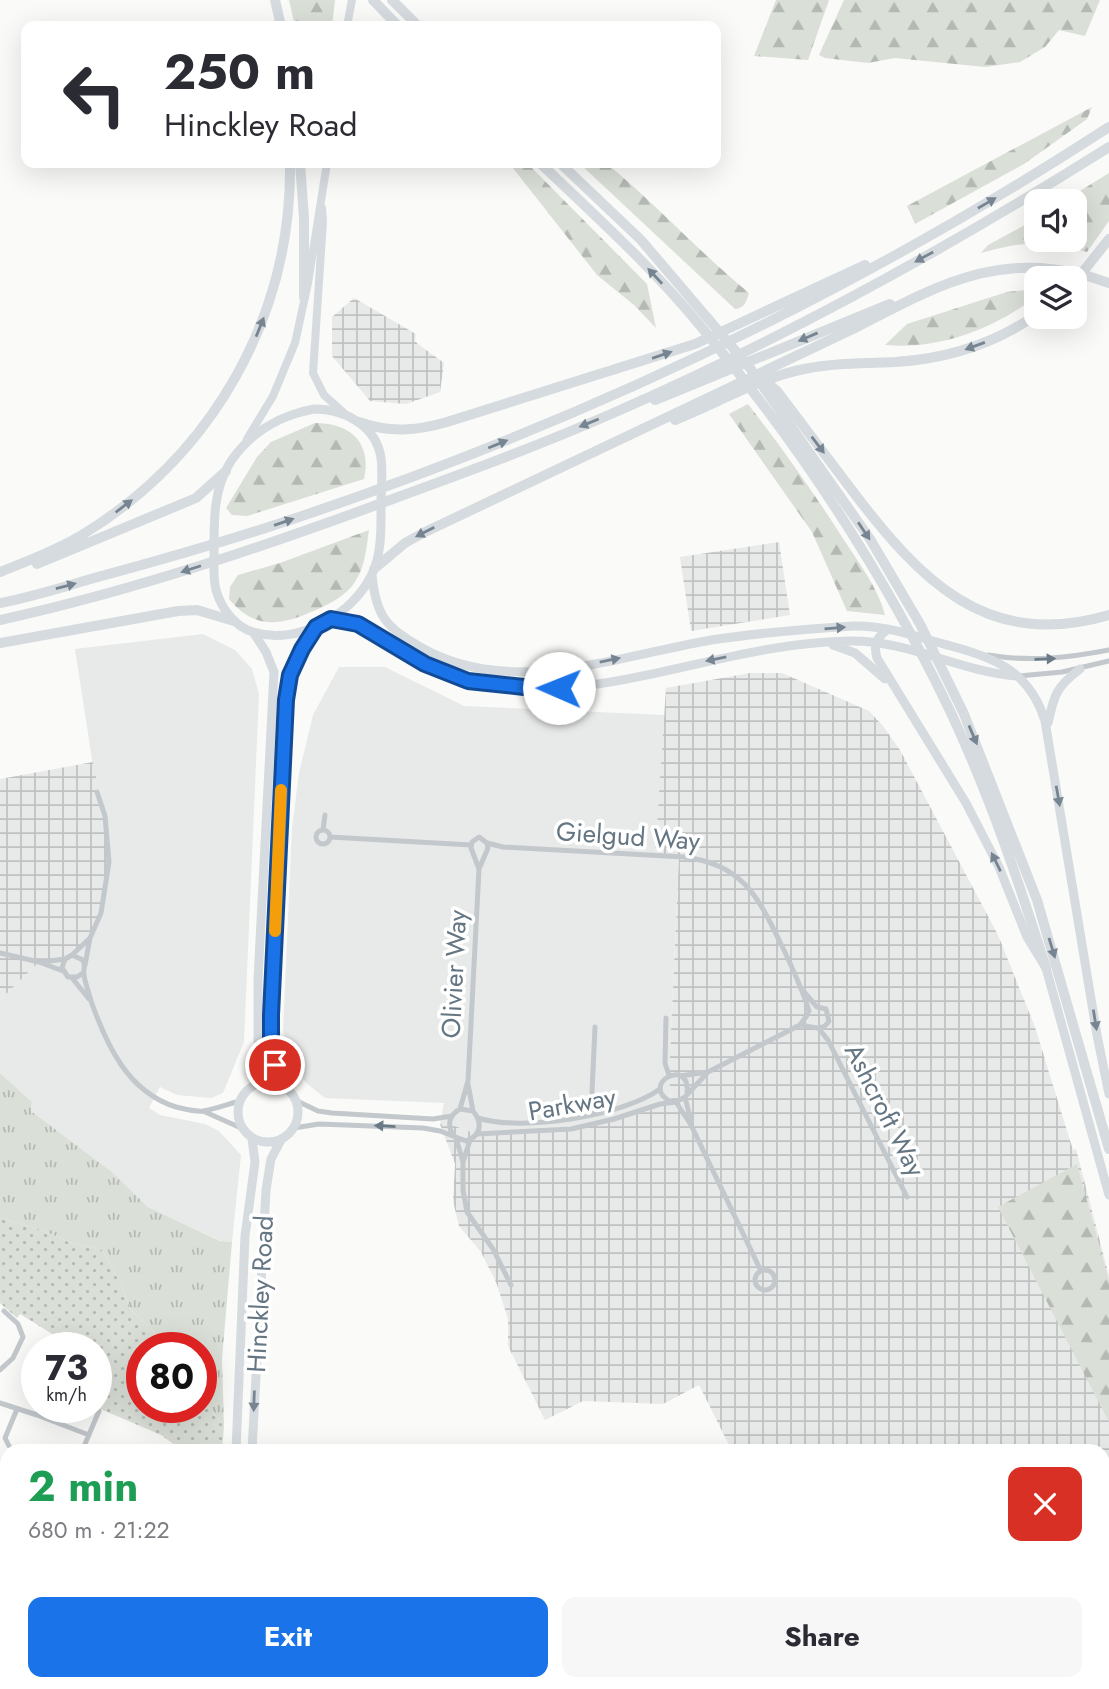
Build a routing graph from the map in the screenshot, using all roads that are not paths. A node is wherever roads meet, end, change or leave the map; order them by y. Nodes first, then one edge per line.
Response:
1 (275, 0) edge
2 (373, 0) edge
3 (392, 0) edge
4 (279, 21) edge
5 (393, 21) edge
6 (413, 21) edge
7 (1109, 127) edge
8 (1109, 147) edge
9 (290, 168) edge
10 (300, 168) edge
11 (326, 168) edge
12 (545, 168) edge
13 (565, 168) edge
14 (322, 205) junction
15 (960, 219) junction
16 (1109, 239) edge
17 (1087, 268) edge
18 (1109, 282) edge
19 (918, 295) junction
20 (304, 298) junction
21 (1024, 323) edge
22 (773, 392) junction
23 (344, 413) junction
24 (610, 414) junction
25 (359, 422) junction
26 (240, 450) junction
27 (598, 450) junction
28 (226, 471) junction
29 (373, 572) junction
30 (0, 574) edge
31 (0, 603) edge
32 (1109, 615) edge
33 (331, 619) junction
34 (0, 620) edge
35 (234, 621) junction
36 (316, 627) junction
37 (888, 629) junction
38 (253, 632) junction
39 (0, 643) edge
40 (818, 643) junction
41 (876, 643) junction
42 (1109, 650) edge
43 (982, 654) junction
44 (1109, 661) edge
45 (1080, 669) junction
46 (1018, 676) junction
47 (892, 684) junction
48 (1047, 729) junction
49 (97, 792) dead end
50 (325, 815) dead end
51 (323, 830) junction
52 (330, 837) junction
53 (487, 843) junction
54 (471, 845) junction
55 (503, 847) junction
56 (486, 852) junction
57 (475, 853) junction
58 (479, 869) junction
59 (90, 938) junction
60 (0, 953) edge
61 (72, 955) junction
62 (65, 959) junction
63 (38, 962) junction
64 (85, 965) junction
65 (1046, 968) junction
66 (63, 971) junction
67 (83, 973) junction
68 (72, 978) junction
69 (804, 992) junction
70 (91, 1001) junction
71 (817, 1007) junction
72 (808, 1012) junction
73 (666, 1018) dead end
74 (800, 1025) junction
75 (827, 1025) junction
76 (811, 1026) junction
77 (596, 1027) dead end
78 (819, 1029) junction
79 (828, 1040) junction
80 (708, 1072) junction
81 (668, 1075) junction
82 (680, 1076) junction
83 (468, 1081) junction
84 (254, 1085) junction
85 (284, 1088) junction
86 (660, 1089) junction
87 (1109, 1094) edge
88 (686, 1095) junction
89 (240, 1101) junction
90 (297, 1101) junction
91 (673, 1102) junction
92 (460, 1109) junction
93 (202, 1111) junction
94 (473, 1111) junction
95 (594, 1114) junction
96 (452, 1116) junction
97 (478, 1118) junction
98 (691, 1125) junction
99 (242, 1128) junction
100 (294, 1128) junction
101 (477, 1134) junction
102 (454, 1137) junction
103 (252, 1139) junction
104 (281, 1140) junction
105 (470, 1140) junction
106 (1109, 1149) edge
107 (463, 1162) junction
108 (1109, 1195) edge
109 (907, 1197) dead end
110 (761, 1271) dead end
111 (511, 1285) dead end
112 (4, 1311) dead end
113 (0, 1370) edge
114 (0, 1404) edge
115 (17, 1409) junction
116 (94, 1423) edge
117 (89, 1436) junction
118 (2, 1439) edge
119 (85, 1444) edge
120 (236, 1444) edge
121 (253, 1444) edge

1 - 4 highway
2 - 5 highway
3 - 6 highway
15 -> 7 highway
8 -> 24 highway
30 -> 9 highway
10 - 20 highway
11 - 14 main road
65 -> 12 highway
13 - 22 highway
14 - 20 main road
14 - 23 main road
25 -> 15 highway
31 -> 15 highway
16 - 17 highway
18 - 19 highway
19 -> 24 highway
19 - 27 highway
20 - 26 main road
21 -> 27 highway
22 -> 32 highway
22 -> 106 highway
23 - 25 highway
23 - 26 highway
24 -> 34 highway
25 - 29 highway
26 - 28 highway
27 -> 29 highway
28 - 30 highway
28 - 35 highway
29 - 33 highway
29 -> 37 highway
33 - 36 highway
40 -> 33 highway
35 - 38 highway
35 - 39 highway
36 - 38 highway
36 - 85 highway
37 - 41 highway
37 - 43 highway
38 - 84 highway
40 - 41 highway
40 - 47 highway
41 - 46 highway
41 - 47 highway
43 -> 42 street
43 - 46 highway
44 - 45 street
45 - 46 street
45 - 48 highway
46 - 48 highway
65 -> 47 highway
48 -> 87 highway
49 - 59 street
50 - 51 street
51 - 52 street
51 - 52 street
52 - 54 street
53 - 54 street
53 - 55 street, Gielgud Way
53 - 56 street
54 - 57 street
55 - 56 street, Gielgud Way
55 - 69 street, Gielgud Way
56 - 57 street
56 - 58 street, Olivier Way
57 - 58 street, Olivier Way
58 - 83 street, Olivier Way
59 - 61 street
59 - 64 street
60 - 63 street
61 - 62 street
61 - 64 street
62 - 63 street
62 - 66 street
63 - 66 street
64 - 67 street
65 - 108 highway
66 - 68 street
67 - 68 street
67 - 70 street
68 - 70 street
69 - 71 street, Gielgud Way
69 - 72 street, Gielgud Way
70 - 93 street
71 - 72 street
71 - 75 street, Ashcroft Way
72 - 74 street
72 - 76 street, Ashcroft Way
73 - 81 street
74 - 76 street, Ashcroft Way
74 - 80 street
75 - 78 street, Ashcroft Way
75 - 79 street, Ashcroft Way
76 - 78 street, Ashcroft Way
77 - 95 street
78 - 79 street, Ashcroft Way
79 - 109 street, Ashcroft Way
80 - 82 street
80 - 88 street
81 - 82 street
81 - 86 street
82 - 88 street
83 - 92 street, Olivier Way
83 - 94 street, Olivier Way
84 - 85 highway
84 - 89 highway
85 - 90 highway
86 - 91 street
86 - 95 street, Parkway
88 - 91 street
88 - 98 street
89 - 93 street
89 - 99 highway
90 - 96 street
90 - 100 highway
91 - 98 street
91 - 101 street, Parkway
92 - 94 street
92 - 96 street
93 - 99 street
94 - 97 street
95 - 97 street, Parkway
96 - 102 street
97 - 101 street
98 - 110 street
99 - 103 highway
102 -> 100 street
100 - 104 highway
101 - 105 street
102 - 105 street
102 - 107 street
103 - 104 highway
103 - 120 highway, Hinckley Road
104 -> 121 highway, Hinckley Road
105 - 107 street
107 - 111 street
112 - 113 street
114 - 115 street
115 - 117 street
115 - 118 street
116 - 117 street
117 - 119 street

